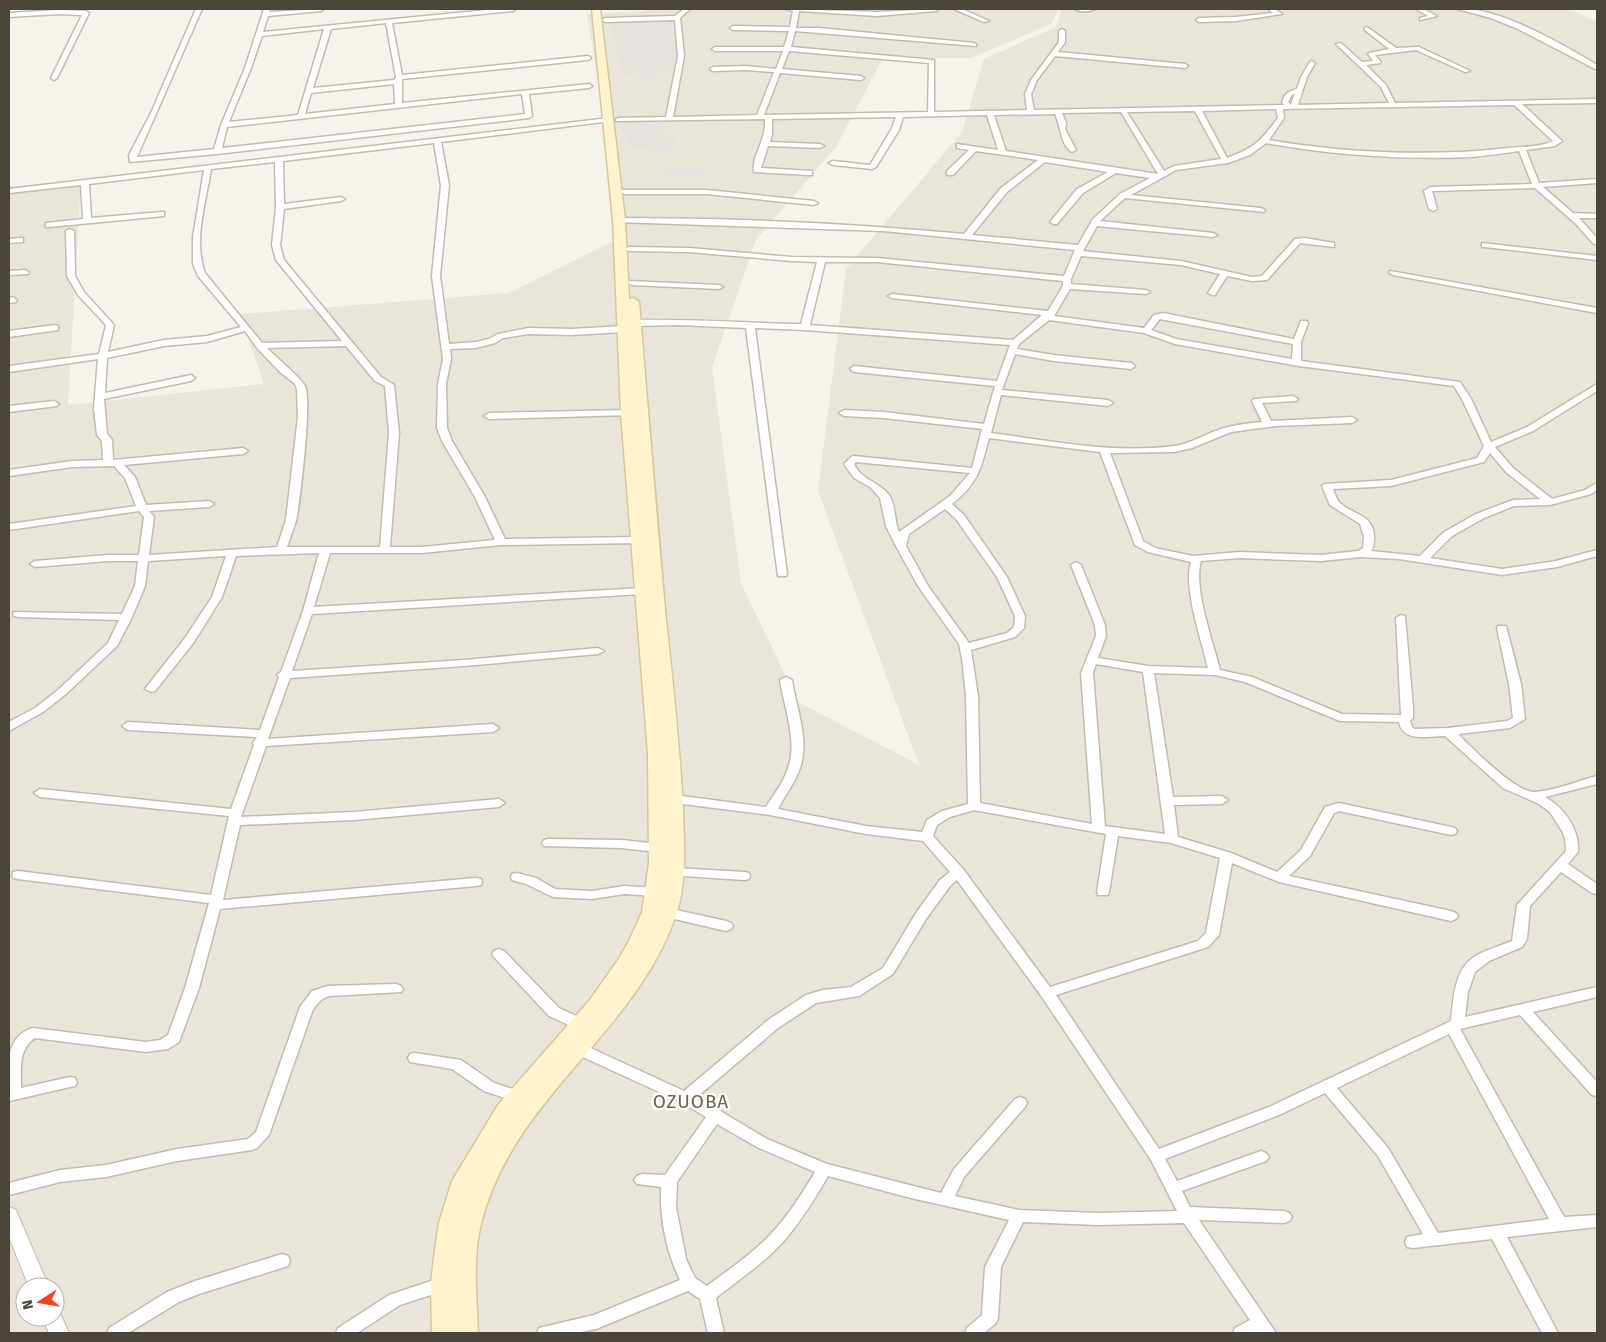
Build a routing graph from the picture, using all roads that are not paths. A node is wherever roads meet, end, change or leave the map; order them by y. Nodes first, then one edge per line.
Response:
1 (199, 9) edge
2 (321, 9) edge
3 (512, 9) edge
4 (652, 9) edge
5 (687, 9) edge
6 (789, 9) edge
7 (796, 9) edge
8 (936, 9) edge
9 (957, 9) edge
10 (1078, 9) edge
11 (1092, 9) edge
12 (1271, 9) edge
13 (1419, 9) edge
14 (1460, 9) edge
15 (266, 11) edge
16 (602, 13) edge
17 (9, 15) edge
18 (677, 18) junction
19 (1422, 19) dead end
20 (662, 20) junction
21 (1199, 20) dead end
22 (986, 21) dead end
23 (389, 22) junction
24 (328, 28) junction
25 (733, 28) dead end
26 (794, 29) junction
27 (1367, 29) dead end
28 (1062, 31) dead end
29 (259, 34) junction
30 (1339, 44) dead end
31 (974, 45) dead end
32 (715, 48) dead end
33 (788, 49) junction
34 (1394, 50) junction
35 (1054, 54) junction
36 (588, 58) dead end
37 (1312, 63) dead end
38 (1361, 64) junction
39 (1185, 66) dead end
40 (1597, 68) edge
41 (713, 69) dead end
42 (778, 70) junction
43 (1467, 71) dead end
44 (54, 78) dead end
45 (861, 78) dead end
46 (398, 79) junction
47 (589, 86) dead end
48 (307, 91) junction
49 (525, 92) junction
50 (1597, 101) edge
51 (1515, 102) junction
52 (1393, 104) junction
53 (1287, 106) junction
54 (399, 107) junction
55 (1196, 108) junction
56 (1122, 109) junction
57 (1057, 110) junction
58 (990, 112) junction
59 (1031, 112) junction
60 (931, 113) junction
61 (900, 114) junction
62 (764, 117) junction
63 (300, 118) junction
64 (669, 119) junction
65 (613, 120) junction
66 (224, 125) junction
67 (437, 141) junction
68 (1265, 141) junction
69 (766, 144) junction
70 (820, 146) dead end
71 (960, 146) dead end
72 (975, 148) junction
73 (1522, 149) junction
74 (1072, 150) dead end
75 (218, 152) junction
76 (1003, 153) junction
77 (279, 158) junction
78 (1043, 160) junction
79 (1225, 160) junction
80 (834, 163) dead end
81 (208, 167) junction
82 (1116, 170) junction
83 (809, 173) dead end
84 (950, 173) dead end
85 (1159, 176) junction
86 (1597, 181) edge
87 (85, 182) junction
88 (1536, 186) junction
89 (9, 190) edge
90 (625, 192) junction
91 (1123, 196) junction
92 (340, 199) dead end
93 (814, 203) dead end
94 (280, 207) junction
95 (1433, 209) dead end
96 (1260, 210) dead end
97 (161, 214) dead end
98 (1570, 215) junction
99 (1597, 216) edge
100 (623, 220) junction
101 (87, 221) junction
102 (1054, 222) dead end
103 (1094, 224) junction
104 (49, 225) dead end
105 (70, 231) dead end
106 (1213, 236) dead end
107 (966, 237) junction
108 (20, 240) dead end
109 (9, 241) edge
110 (1597, 242) edge
111 (1331, 245) dead end
112 (1485, 246) dead end
113 (629, 249) junction
114 (1079, 250) junction
115 (822, 258) junction
116 (1597, 258) edge
117 (25, 272) dead end
118 (1225, 272) junction
119 (9, 273) edge
120 (1393, 273) dead end
121 (1067, 282) junction
122 (632, 283) junction
123 (719, 286) dead end
124 (1146, 292) dead end
125 (1212, 293) dead end
126 (892, 296) dead end
127 (1597, 311) edge
128 (1048, 316) junction
129 (1304, 323) dead end
130 (629, 326) junction
131 (750, 326) junction
132 (805, 327) junction
133 (54, 328) dead end
134 (247, 328) junction
135 (1146, 331) junction
136 (9, 334) edge
137 (1297, 342) junction
138 (347, 343) junction
139 (260, 346) junction
140 (446, 347) junction
141 (1014, 347) junction
142 (103, 356) junction
143 (1299, 363) junction
144 (1131, 366) dead end
145 (9, 369) edge
146 (854, 369) dead end
147 (191, 378) dead end
148 (1597, 387) edge
149 (998, 388) junction
150 (100, 397) junction
151 (1293, 398) dead end
152 (1108, 403) dead end
153 (54, 404) dead end
154 (9, 409) edge
155 (628, 413) junction
156 (844, 413) dead end
157 (489, 416) dead end
158 (1352, 420) dead end
159 (1268, 424) junction
160 (986, 431) junction
161 (1489, 446) junction
162 (244, 451) dead end
163 (1104, 451) junction
164 (112, 464) junction
165 (976, 471) junction
166 (9, 473) edge
167 (1597, 486) edge
168 (1550, 502) junction
169 (945, 503) junction
170 (210, 504) dead end
171 (142, 508) junction
172 (9, 527) edge
173 (639, 540) junction
174 (501, 542) junction
175 (900, 546) junction
176 (281, 550) junction
177 (325, 550) junction
178 (385, 550) junction
179 (232, 552) junction
180 (1597, 553) edge
181 (1361, 554) junction
182 (144, 558) junction
183 (1195, 560) junction
184 (1423, 560) junction
185 (35, 564) dead end
186 (1076, 565) dead end
187 (782, 574) dead end
188 (642, 591) junction
189 (308, 612) junction
190 (18, 614) dead end
191 (127, 617) junction
192 (1401, 618) dead end
193 (1502, 628) dead end
194 (965, 648) junction
195 (598, 651) dead end
196 (1091, 660) junction
197 (1148, 669) junction
198 (1215, 672) junction
199 (283, 675) junction
200 (786, 680) dead end
201 (151, 689) dead end
202 (1404, 719) junction
203 (128, 726) dead end
204 (9, 727) edge
205 (494, 728) dead end
206 (1448, 732) junction
207 (261, 739) junction
208 (1597, 780) edge
209 (40, 793) dead end
210 (1530, 796) junction
211 (666, 798) junction
212 (1222, 800) dead end
213 (1168, 801) junction
214 (499, 803) dead end
215 (974, 806) junction
216 (770, 811) junction
217 (235, 817) junction
218 (1099, 829) junction
219 (1113, 831) junction
220 (1451, 831) dead end
221 (927, 838) junction
222 (1172, 839) junction
223 (548, 843) dead end
224 (658, 848) junction
225 (1227, 856) junction
226 (1560, 865) junction
227 (675, 872) junction
228 (958, 872) junction
229 (18, 875) dead end
230 (744, 876) dead end
231 (517, 877) dead end
232 (1279, 878) junction
233 (476, 882) dead end
234 (1597, 890) edge
235 (654, 892) junction
236 (1104, 892) dead end
237 (216, 902) junction
238 (667, 913) junction
239 (1451, 916) dead end
240 (726, 926) dead end
241 (499, 954) dead end
242 (396, 989) dead end
243 (1597, 992) edge
244 (1047, 993) junction
245 (1522, 1008) junction
246 (580, 1024) junction
247 (1455, 1026) junction
248 (579, 1049) junction
249 (415, 1058) dead end
250 (70, 1082) dead end
251 (1327, 1086) junction
252 (1597, 1091) edge
253 (12, 1094) edge
254 (517, 1096) junction
255 (686, 1098) junction
256 (1020, 1104) dead end
257 (715, 1115) junction
258 (1156, 1156) junction
259 (1262, 1158) dead end
260 (824, 1169) junction
261 (642, 1180) dead end
262 (669, 1181) junction
263 (1173, 1188) junction
264 (9, 1190) edge
265 (945, 1200) junction
266 (1187, 1215) junction
267 (1019, 1216) junction
268 (1284, 1216) dead end
269 (10, 1218) edge
270 (1597, 1221) edge
271 (1560, 1224) junction
272 (1496, 1232) junction
273 (1434, 1240) junction
274 (1413, 1242) dead end
275 (282, 1261) dead end
276 (35, 1277) edge
277 (689, 1283) junction
278 (442, 1284) junction
279 (707, 1295) junction
280 (1264, 1328) edge
281 (115, 1333) edge
282 (344, 1333) edge
283 (444, 1333) edge
284 (466, 1333) edge
285 (545, 1333) edge
286 (716, 1333) edge
287 (973, 1333) edge
288 (1241, 1333) edge
289 (1550, 1333) edge

1 - 75 street
2 - 15 street
3 - 23 street
4 - 20 street
5 - 18 street
6 - 7 street
7 - 8 street
7 - 26 street
9 - 22 street
10 - 11 street
12 - 21 street
13 - 19 street
14 - 40 street
15 - 29 street
16 - 20 street
16 - 65 main road
17 - 44 street
18 - 20 street
18 - 64 street
23 - 24 street
23 - 46 street
24 - 29 street
24 - 48 street
25 - 26 street
26 - 31 street
26 - 33 street
27 - 34 street
28 - 35 street
29 - 66 street
30 - 38 street
32 - 33 street
33 - 42 street
33 - 60 street
34 - 38 street
34 - 43 street
35 - 39 street
35 - 59 street
36 - 46 street
37 - 53 street
38 - 52 street
41 - 42 street
42 - 45 street
42 - 62 street
46 - 48 street
46 - 54 street
47 - 49 street
48 - 63 street
49 - 54 street
49 - 75 street
50 - 51 street
51 - 52 street
51 - 73 street
52 - 53 street
53 - 55 street
53 - 68 street
54 - 63 street
55 - 56 street
55 - 79 street
56 - 57 street
56 - 85 street
57 - 59 street
57 - 74 street
58 - 59 street
58 - 60 street
58 - 76 street
60 - 61 street
61 - 62 street
61 - 80 street
62 - 64 street
62 - 69 street
63 - 66 street
64 - 65 street
65 - 67 street
65 - 90 main road
65 - 100 main road
66 - 75 street
67 - 77 street
67 - 140 street
68 - 73 street
68 - 79 street
69 - 70 street
69 - 83 street
71 - 72 street
72 - 76 street
72 - 84 street
73 - 88 street
76 - 78 street
77 - 81 street
77 - 94 street
78 - 82 street
78 - 107 street
79 - 85 street
81 - 87 street
81 - 134 street
82 - 85 street
82 - 102 street
85 - 91 street
86 - 88 street
87 - 89 street
87 - 101 street
88 - 95 street
88 - 98 street
90 - 93 street
90 - 100 main road
91 - 96 street
91 - 103 street
92 - 94 street
94 - 138 street
97 - 101 street
98 - 99 street
98 - 110 street
100 - 107 street
100 - 113 main road
100 - 130 main road
101 - 104 street
103 - 106 street
103 - 114 street
105 - 142 street
107 - 114 street
108 - 109 street
111 - 118 street
112 - 116 street
113 - 115 street
113 - 122 main road
114 - 118 street
114 - 121 street
115 - 121 street
115 - 132 street
117 - 119 street
118 - 125 street
120 - 127 street
121 - 124 street
121 - 128 street
122 - 123 street
122 - 130 main road
126 - 128 street
128 - 135 street
128 - 141 street
129 - 137 street
130 - 131 street
130 - 140 street
130 - 155 main road
130 - 211 main road
131 - 132 street
131 - 187 street
132 - 141 street
133 - 136 street
134 - 139 street
134 - 142 street
135 - 137 street
135 - 143 street
137 - 143 street
138 - 139 street
138 - 178 street
139 - 176 street
140 - 174 street
141 - 144 street
141 - 149 street
142 - 145 street
142 - 150 street
143 - 161 street
146 - 149 street
147 - 150 street
148 - 161 street
149 - 152 street
149 - 160 street
150 - 164 street
151 - 159 street
153 - 154 street
155 - 157 street
155 - 173 main road
156 - 160 street
158 - 159 street
159 - 163 street
160 - 163 street
160 - 165 street
161 - 168 street
161 - 181 street
162 - 164 street
163 - 183 street
164 - 166 street
164 - 171 street
165 - 169 street
165 - 175 street
167 - 168 street
168 - 184 street
169 - 175 street
169 - 194 street
170 - 171 street
171 - 172 street
171 - 182 street
173 - 174 street
173 - 188 main road
174 - 178 street
175 - 194 street
176 - 177 street
176 - 179 street
177 - 178 street
177 - 189 street
179 - 182 street
179 - 201 street
180 - 184 street
181 - 183 street
181 - 184 street
182 - 185 street
182 - 191 street
183 - 198 street
186 - 196 street
188 - 189 street
188 - 211 main road
189 - 199 street
190 - 191 street
191 - 204 street
192 - 202 street
193 - 206 street
194 - 215 street
195 - 199 street
196 - 197 street
196 - 218 street
197 - 198 street
197 - 213 street
198 - 202 street
199 - 207 street
200 - 216 street
202 - 206 street
203 - 207 street
205 - 207 street
206 - 210 street
207 - 217 street
208 - 210 street
209 - 217 street
210 - 226 street
211 - 216 street
211 - 224 main road
211 - 227 main road
212 - 213 street
213 - 222 street
214 - 217 street
215 - 218 street
215 - 221 street
216 - 221 street
217 - 237 street
218 - 219 street
219 - 222 street
219 - 236 street
220 - 232 street
221 - 228 street
222 - 225 street
223 - 224 street
224 - 235 main road
225 - 232 street
225 - 244 street
226 - 234 street
226 - 247 street
227 - 230 street
227 - 238 main road
228 - 244 street
228 - 255 street
229 - 237 street
231 - 235 street
232 - 239 street
233 - 237 street
235 - 246 main road
237 - 253 street
238 - 240 street
238 - 248 main road
241 - 246 street
242 - 264 street
243 - 245 street
244 - 258 street
245 - 247 street
245 - 252 street
246 - 254 main road
247 - 251 street
247 - 271 street
248 - 255 street
248 - 284 main road
249 - 254 street
250 - 253 street
251 - 258 street
251 - 273 street
254 - 278 main road
255 - 257 street
256 - 265 street
257 - 260 street
257 - 262 street
258 - 263 street
259 - 263 street
260 - 265 street
260 - 279 street
261 - 262 street
262 - 277 street
263 - 266 street
265 - 267 street
266 - 267 street
266 - 268 street
266 - 280 street
267 - 287 street
269 - 276 street
270 - 271 street
271 - 272 street
272 - 273 street
272 - 289 street
273 - 274 street
275 - 281 street
277 - 279 street
277 - 285 street
278 - 282 street
278 - 283 main road
279 - 286 street
280 - 288 street

